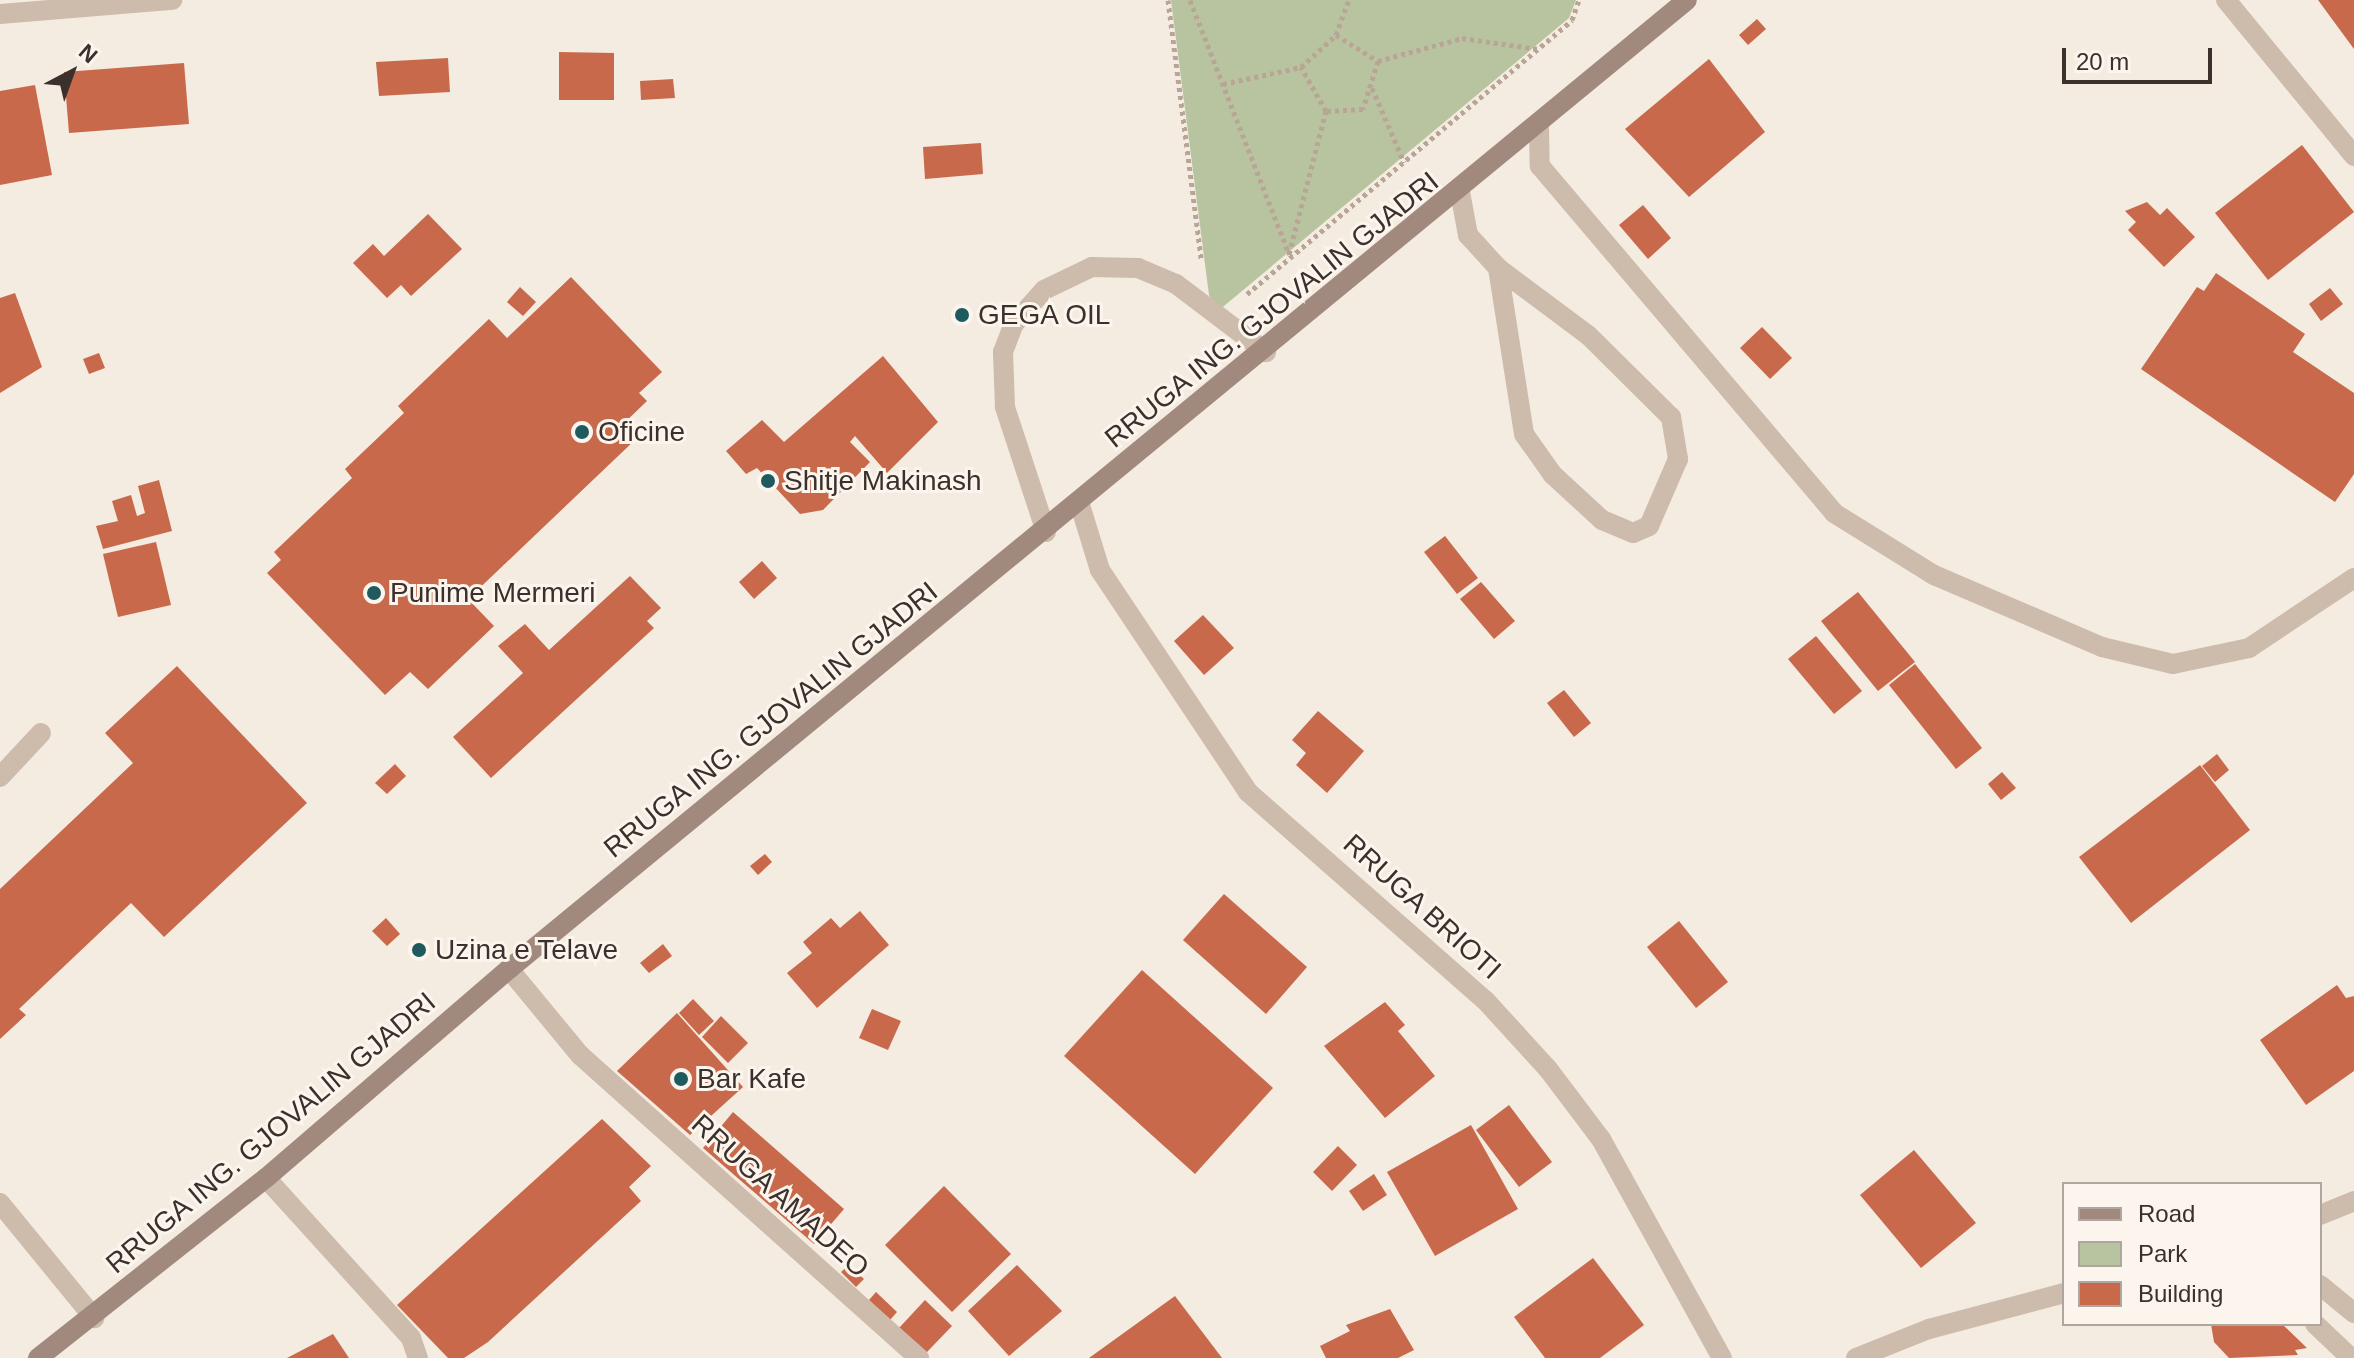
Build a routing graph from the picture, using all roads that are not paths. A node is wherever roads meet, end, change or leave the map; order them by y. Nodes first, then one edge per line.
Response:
1 (172, 0) edge
2 (1687, 0) edge
3 (2226, 0) edge
4 (0, 14) edge
5 (1539, 127) junction
6 (2354, 156) edge
7 (1460, 192) junction
8 (1498, 268) junction
9 (1266, 352) junction
10 (1080, 505) junction
11 (1046, 532) junction
12 (2354, 578) edge
13 (41, 733) dead end
14 (0, 777) edge
15 (509, 969) junction
16 (266, 1178) junction
17 (2354, 1201) edge
18 (0, 1203) edge
19 (2322, 1214) edge
20 (2322, 1287) edge
21 (2062, 1294) edge
22 (2354, 1313) edge
23 (94, 1318) junction
24 (2317, 1326) edge
25 (38, 1358) edge
26 (418, 1358) edge
27 (919, 1358) edge
28 (1722, 1358) edge
29 (1856, 1358) edge
30 (2351, 1358) edge

1 - 4 street
2 - 5 main road, RRUGA ING. GJOVALIN GJADRI
3 - 6 street
5 - 7 main road, RRUGA ING. GJOVALIN GJADRI
5 - 12 street
7 - 8 street
7 - 9 main road, RRUGA ING. GJOVALIN GJADRI
8 - 8 street
9 - 10 main road, RRUGA ING. GJOVALIN GJADRI
9 - 11 street
10 - 11 main road, RRUGA ING. GJOVALIN GJADRI
10 - 28 street, RRUGA BRIOTI
11 - 15 main road, RRUGA ING. GJOVALIN GJADRI
13 - 14 street
15 - 16 main road, RRUGA ING. GJOVALIN GJADRI
15 - 27 street, RRUGA AMADEO
16 - 23 main road, RRUGA ING. GJOVALIN GJADRI
16 - 26 street
17 - 19 street
18 - 23 street
20 - 22 street
21 - 29 street
23 - 25 main road, RRUGA ING. GJOVALIN GJADRI
24 - 30 street

